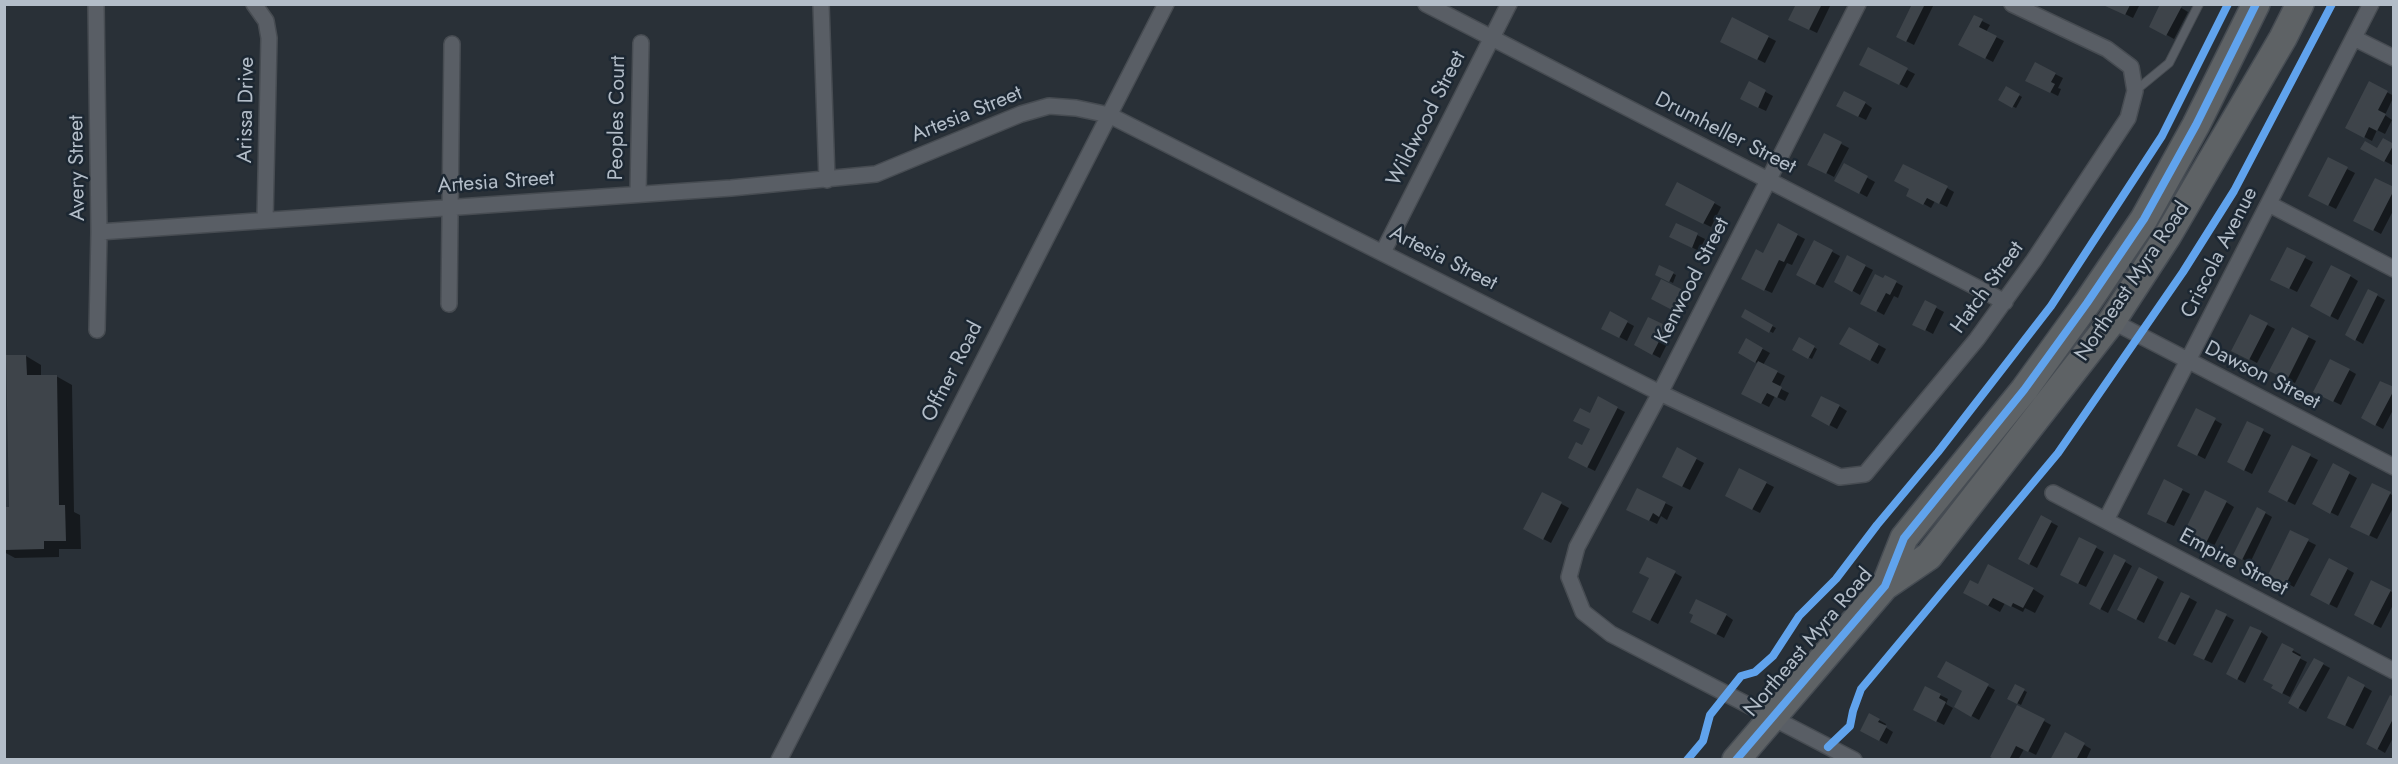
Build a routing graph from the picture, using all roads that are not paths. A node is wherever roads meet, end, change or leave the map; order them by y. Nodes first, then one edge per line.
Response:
1 (96, 4) edge
2 (254, 4) edge
3 (821, 4) edge
4 (1166, 4) edge
5 (1426, 4) edge
6 (1509, 4) edge
7 (1858, 4) edge
8 (2012, 4) edge
9 (2199, 4) edge
10 (2256, 4) edge
11 (2300, 4) edge
12 (2371, 4) edge
13 (1492, 38) junction
14 (2354, 38) junction
15 (641, 43) dead end
16 (452, 44) dead end
17 (2394, 58) edge
18 (2135, 91) junction
19 (1109, 115) junction
20 (827, 180) junction
21 (1768, 180) junction
22 (638, 194) junction
23 (2269, 204) junction
24 (451, 207) junction
25 (266, 220) junction
26 (99, 232) junction
27 (1383, 252) junction
28 (2394, 269) edge
29 (2005, 302) junction
30 (449, 304) dead end
31 (2112, 321) junction
32 (97, 330) dead end
33 (2188, 361) junction
34 (1660, 393) junction
35 (2394, 467) edge
36 (1840, 477) joint
37 (2053, 493) dead end
38 (2106, 520) junction
39 (1885, 586) junction
40 (2394, 671) edge
41 (1771, 717) junction
42 (778, 759) edge
43 (1736, 759) edge
44 (1854, 759) edge

1 - 26 street, Avery Street
2 - 25 street, Arissa Drive
3 - 20 street
4 - 19 street, Offner Road
5 - 13 street, Drumheller Street
6 - 13 street, Wildwood Street
7 - 21 street, Kenwood Street
8 - 18 street
9 - 18 lane
10 - 39 highway, Northeast Myra Road
11 - 31 highway, Northeast Myra Road
12 - 14 street, Criscola Avenue
13 - 21 street, Drumheller Street
13 - 27 street, Wildwood Street
14 - 17 street
14 - 23 street, Criscola Avenue
15 - 22 street, Peoples Court
16 - 24 street
18 - 29 street, Hatch Street
19 - 20 street, Artesia Street
19 - 27 street, Artesia Street
19 - 42 street, Offner Road
20 - 22 street, Artesia Street
21 - 29 street, Drumheller Street
21 - 34 street, Kenwood Street
22 - 24 street, Artesia Street
23 - 28 street
23 - 33 street, Criscola Avenue
24 - 25 street, Artesia Street
24 - 30 street
25 - 26 street, Artesia Street
26 - 32 street, Avery Street
27 - 34 street, Artesia Street
29 - 36 street, Hatch Street
31 - 33 street, Dawson Street
31 - 39 highway, Northeast Myra Road
33 - 35 street, Dawson Street
33 - 38 street, Criscola Avenue
34 - 36 street, Artesia Street
34 - 41 street, Kenwood Street
37 - 38 street, Empire Street
38 - 40 street, Empire Street
39 - 41 highway, Northeast Myra Road
41 - 43 highway, Northeast Myra Road
41 - 44 street

